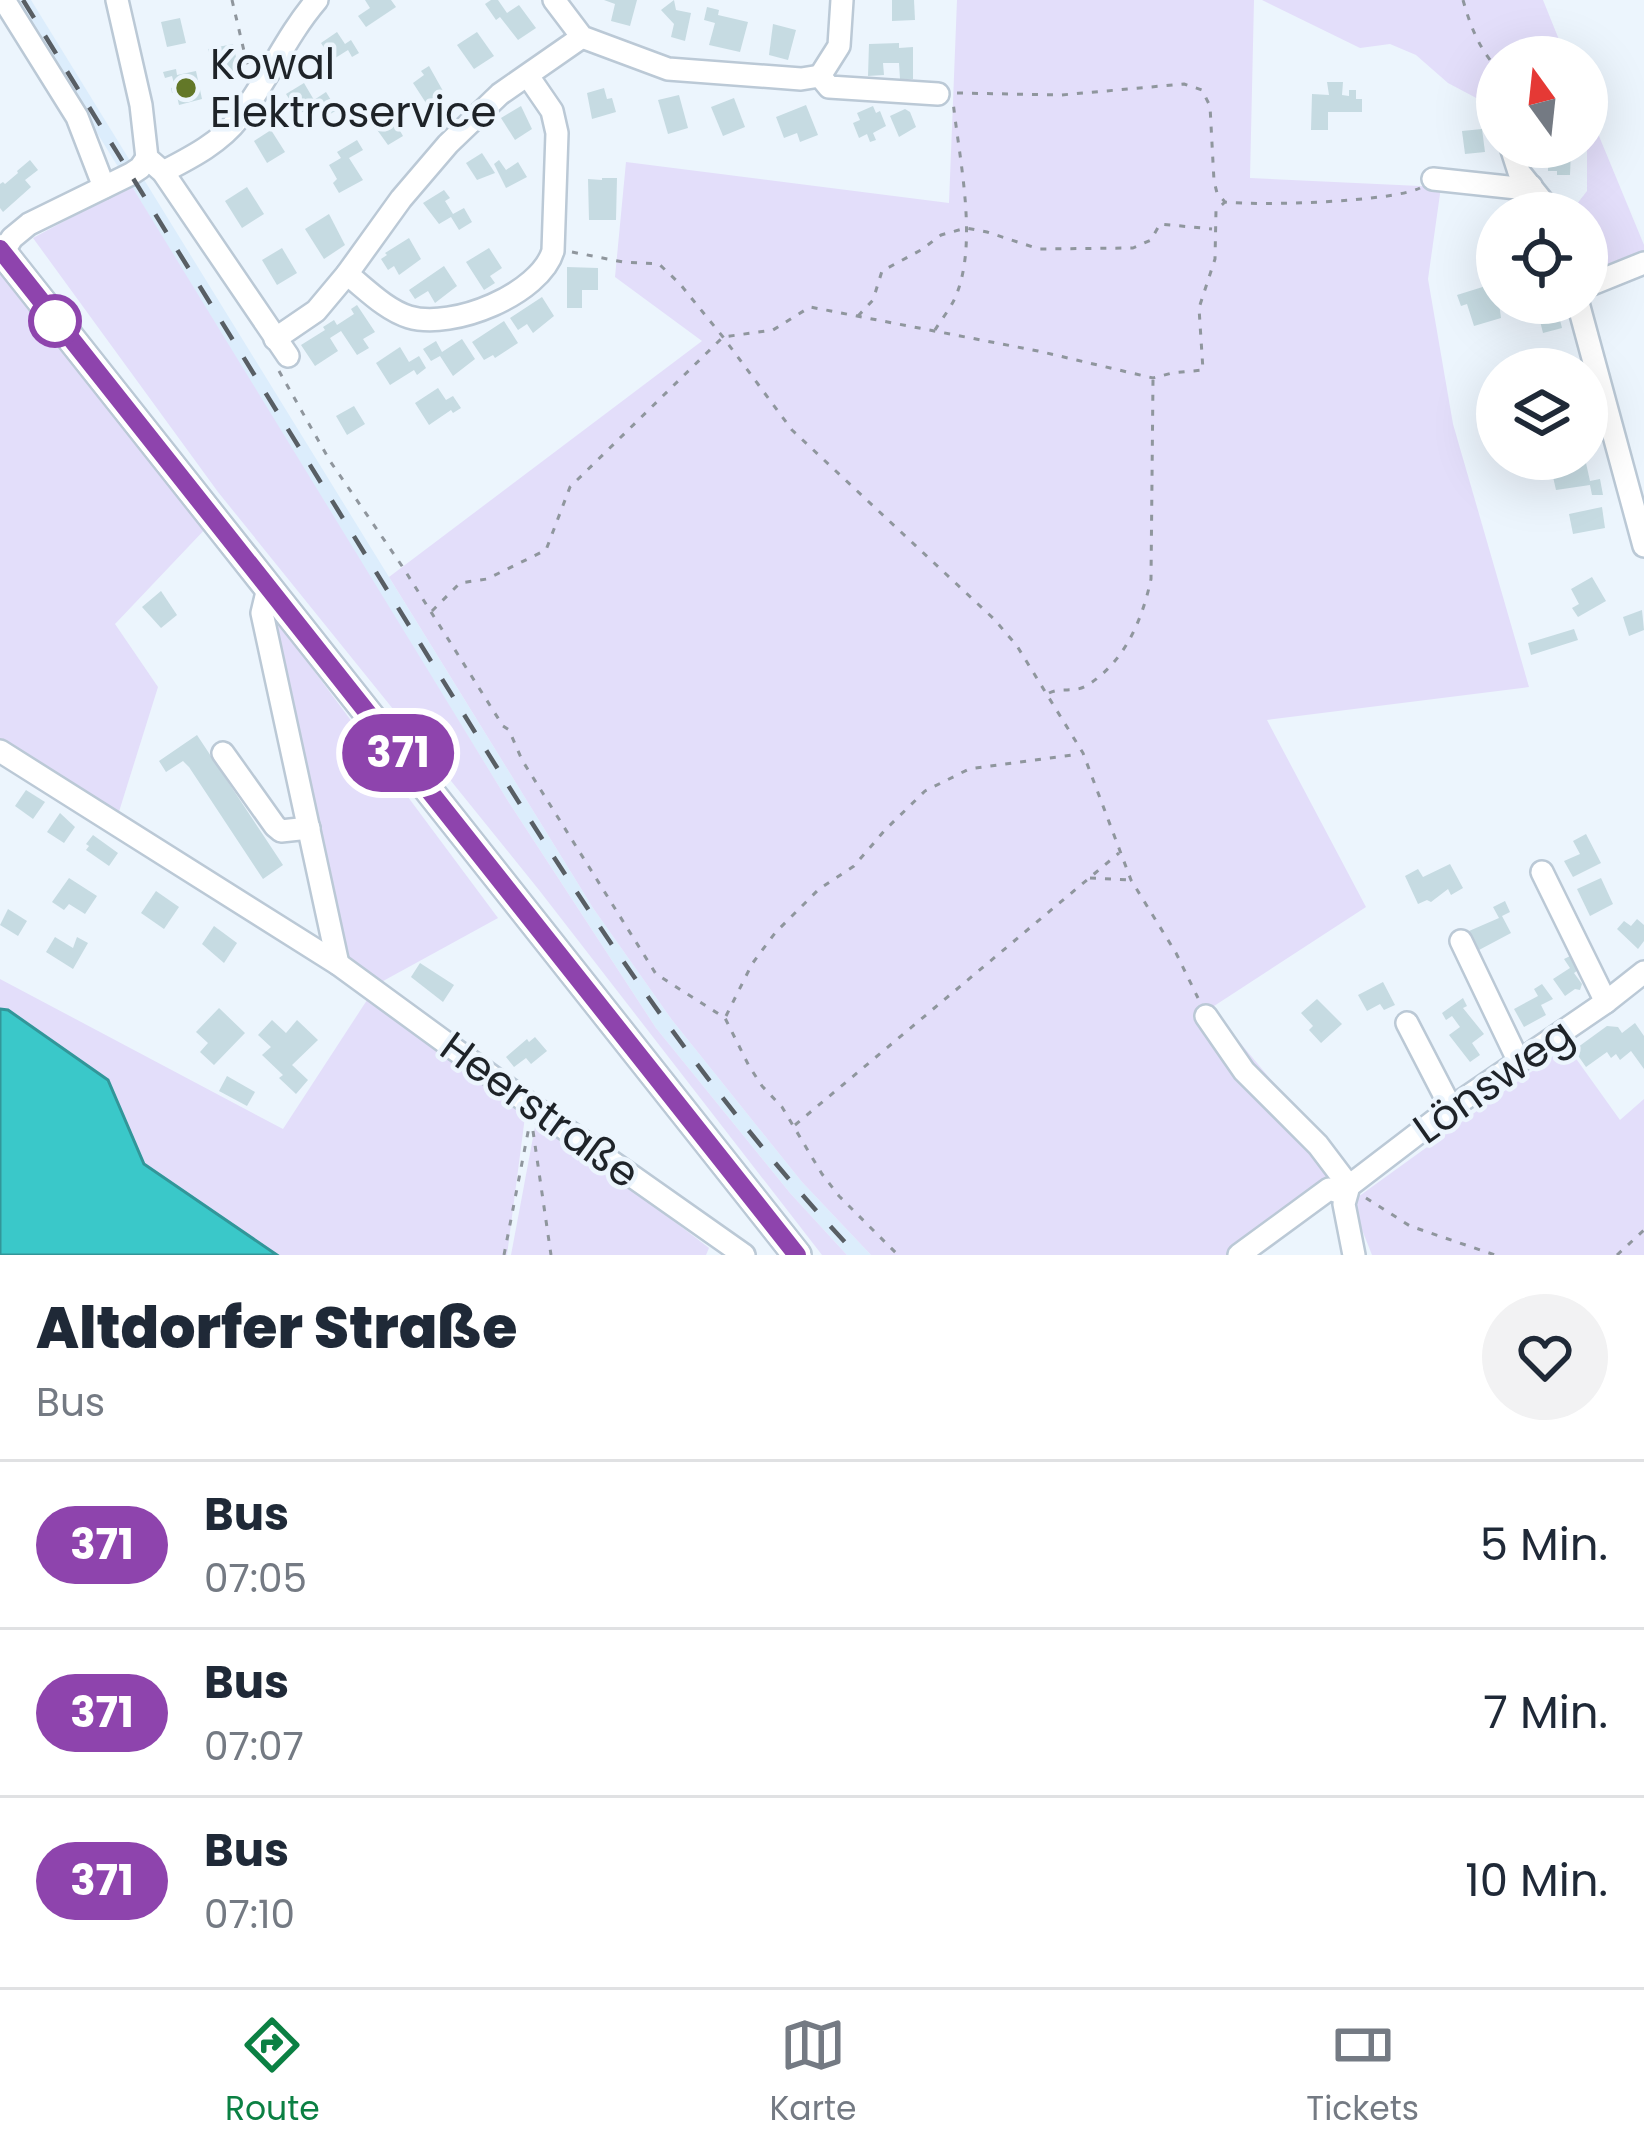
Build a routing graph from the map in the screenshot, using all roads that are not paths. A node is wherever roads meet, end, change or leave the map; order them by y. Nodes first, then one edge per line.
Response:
1 (4, 0) edge
2 (117, 0) edge
3 (317, 0) edge
4 (554, 0) edge
5 (842, 0) edge
6 (582, 37) junction
7 (528, 76) junction
8 (820, 76) junction
9 (938, 94) dead end
10 (155, 165) junction
11 (1518, 168) edge
12 (1433, 179) road end
13 (1531, 186) junction
14 (104, 187) junction
15 (1536, 192) edge
16 (1, 253) edge
17 (1644, 263) edge
18 (347, 274) junction
19 (1608, 278) edge
20 (1584, 324) edge
21 (1644, 546) edge
22 (268, 589) junction
23 (0, 751) edge
24 (223, 753) dead end
25 (308, 828) junction
26 (1542, 872) dead end
27 (1461, 941) dead end
28 (338, 964) junction
29 (1644, 972) edge
30 (1606, 1002) junction
31 (1206, 1016) road end
32 (1407, 1022) dead end
33 (1518, 1060) junction
34 (1451, 1108) junction
35 (1347, 1190) junction
36 (744, 1255) edge
37 (796, 1255) edge
38 (1239, 1255) edge
39 (1354, 1255) edge

1 - 14 street
2 - 10 street
3 - 10 street
4 - 6 street
5 - 8 street
6 - 7 street
6 - 8 street
7 - 18 street
7 - 18 street
8 - 9 street
10 - 14 street
10 - 18 street
11 - 13 street
12 - 13 street
13 - 15 street
14 - 16 street
16 - 22 main road
17 - 19 street
20 - 21 street
22 - 25 street
22 - 37 main road
23 - 28 street, Heerstraße
24 - 25 street
25 - 28 street
26 - 30 street
27 - 33 street
28 - 36 street, Heerstraße
29 - 30 street, Lönsweg
30 - 33 street, Lönsweg
31 - 35 street
32 - 34 street
33 - 34 street, Lönsweg
34 - 35 street, Lönsweg
35 - 38 street, Lönsweg
35 - 39 street

